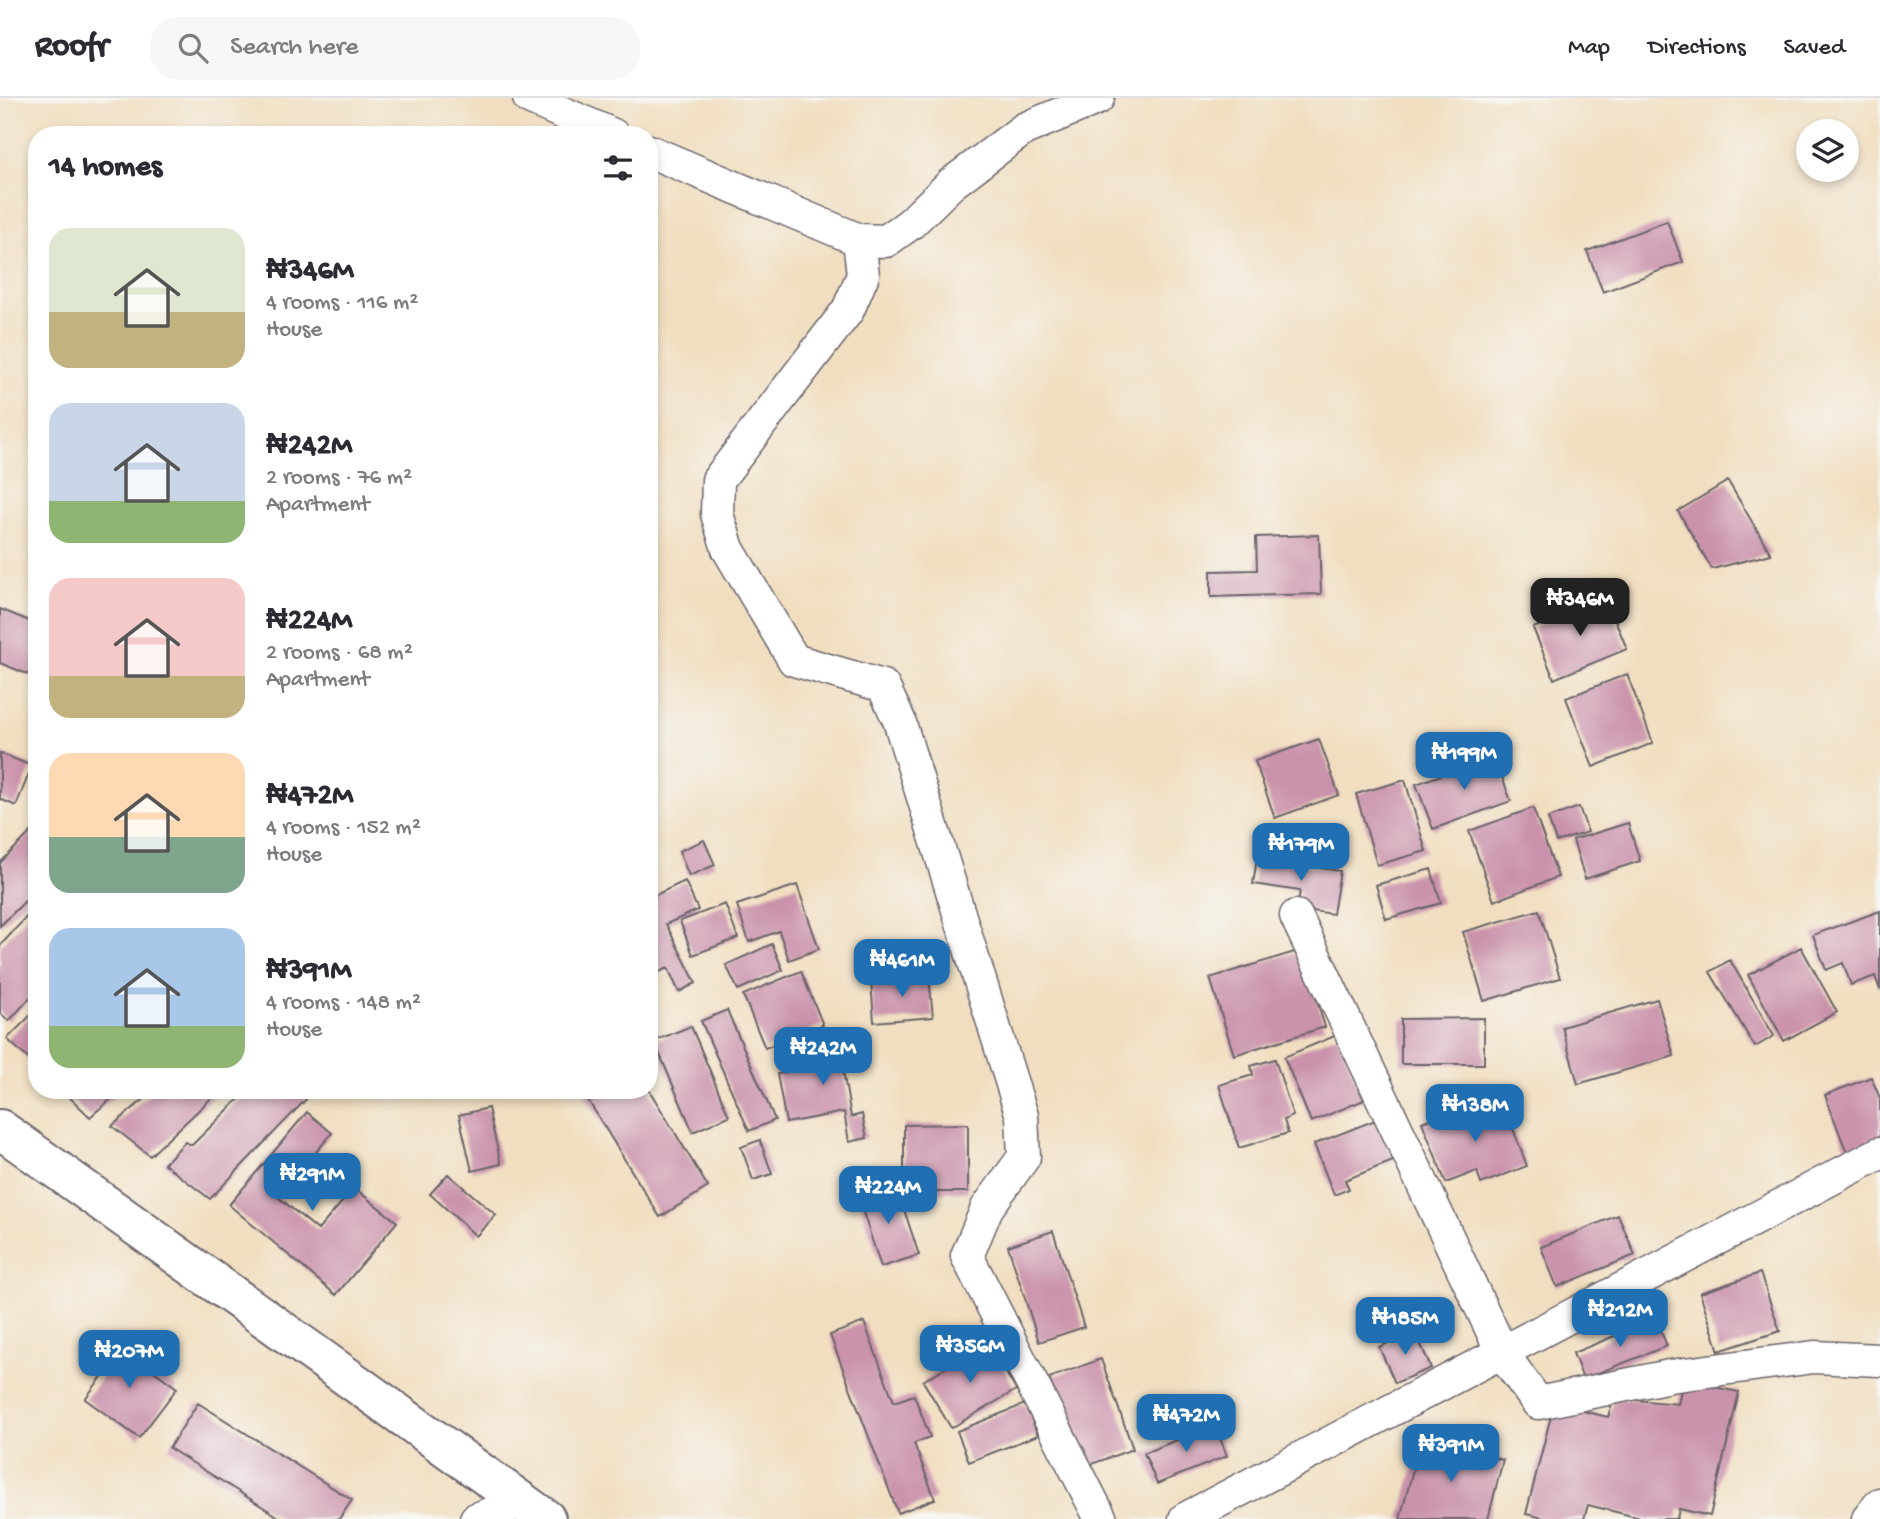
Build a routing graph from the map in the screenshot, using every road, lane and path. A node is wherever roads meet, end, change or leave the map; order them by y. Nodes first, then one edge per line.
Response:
1 (529, 98) edge
2 (1098, 98) edge
3 (587, 126) edge
4 (658, 155) edge
5 (859, 240) junction
6 (1296, 916) dead end
7 (0, 1129) edge
8 (1880, 1153) edge
9 (1503, 1354) junction
10 (1880, 1360) edge
11 (1880, 1504) edge
12 (533, 1511) edge
13 (476, 1519) edge
14 (1101, 1519) edge
15 (1185, 1519) edge
16 (1868, 1519) edge

1 - 3 street
2 - 5 street
4 - 5 street
5 - 14 street
6 - 9 street
7 - 12 main road
8 - 9 street
9 - 10 street
9 - 15 street
11 - 16 street
12 - 13 street

